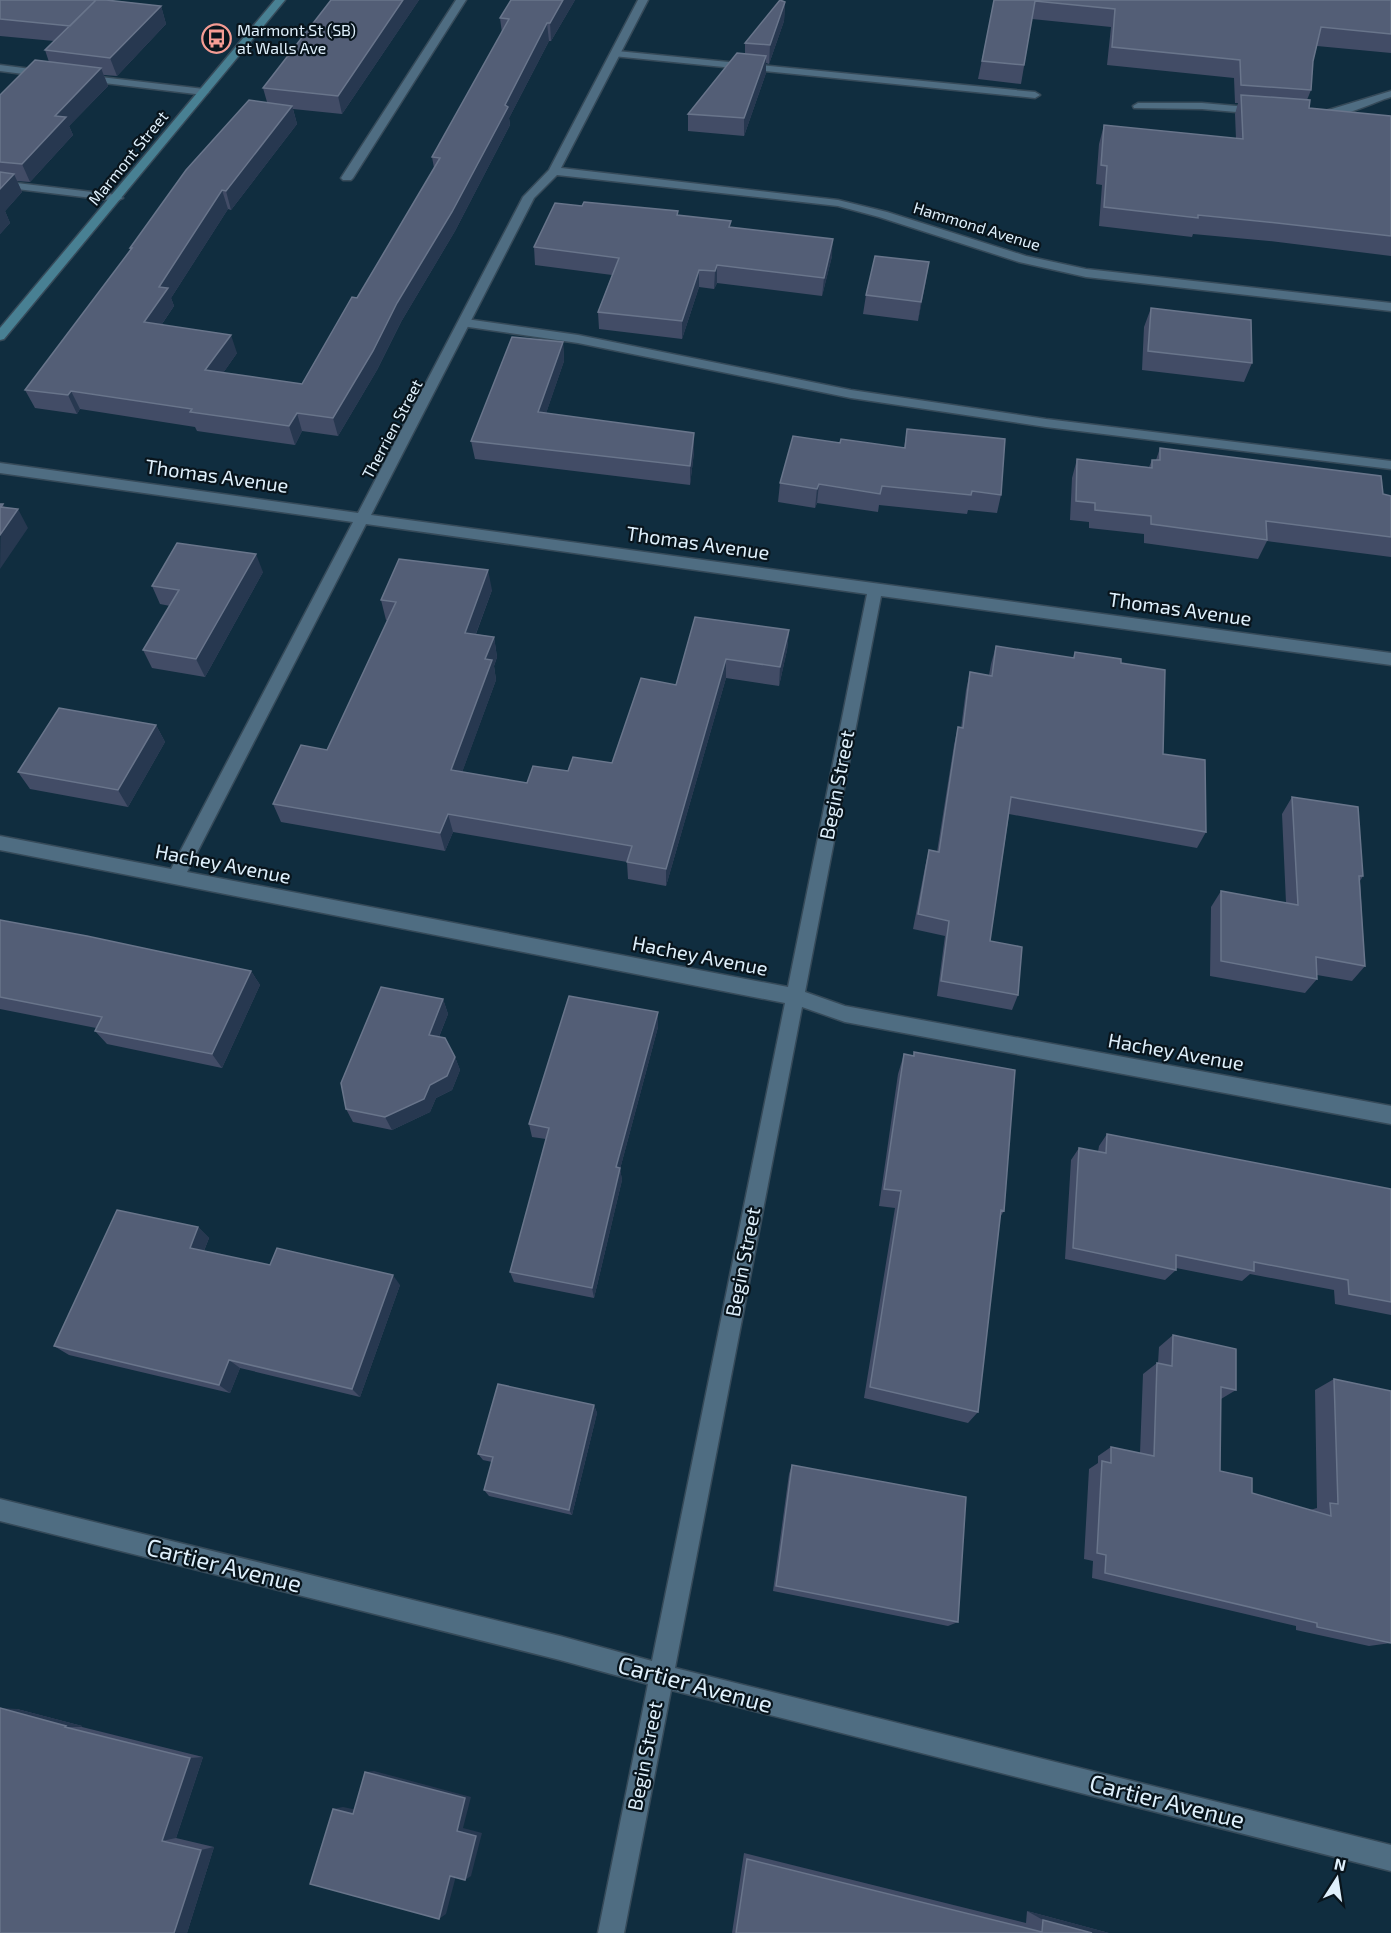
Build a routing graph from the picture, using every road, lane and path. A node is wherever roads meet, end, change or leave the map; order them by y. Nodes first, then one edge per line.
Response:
1 (280, 0) edge
2 (461, 0) edge
3 (644, 0) edge
4 (617, 54) junction
5 (0, 68) edge
6 (204, 92) junction
7 (1391, 94) edge
8 (1035, 95) dead end
9 (1138, 106) dead end
10 (1274, 112) edge
11 (1309, 114) edge
12 (554, 171) junction
13 (347, 178) dead end
14 (0, 184) edge
15 (117, 198) junction
16 (1391, 307) edge
17 (466, 323) junction
18 (0, 336) edge
19 (1391, 465) edge
20 (0, 468) edge
21 (364, 517) junction
22 (875, 590) junction
23 (1391, 658) edge
24 (0, 843) edge
25 (175, 878) junction
26 (796, 997) junction
27 (1391, 1115) edge
28 (0, 1510) edge
29 (662, 1677) junction
30 (1391, 1858) edge
31 (611, 1933) edge

1 - 6 main road, Marmont Street
2 - 13 street
3 - 4 street, Therrien Street
4 - 8 street
4 - 12 street, Therrien Street
5 - 6 street
6 - 15 main road, Marmont Street
7 - 11 street
9 - 10 street
12 - 16 street, Hammond Avenue
12 - 17 street, Therrien Street
14 - 15 street
15 - 18 main road, Marmont Street
17 - 19 street
17 - 21 street, Therrien Street
20 - 21 street, Thomas Avenue
21 - 22 street, Thomas Avenue
21 - 25 street, Therrien Street
22 - 23 street, Thomas Avenue
22 - 26 street, Begin Street
24 - 25 street, Hachey Avenue
25 - 26 street, Hachey Avenue
26 - 27 street, Hachey Avenue
26 - 29 street, Begin Street
28 - 29 street, Cartier Avenue
29 - 30 street, Cartier Avenue
29 - 31 street, Begin Street

